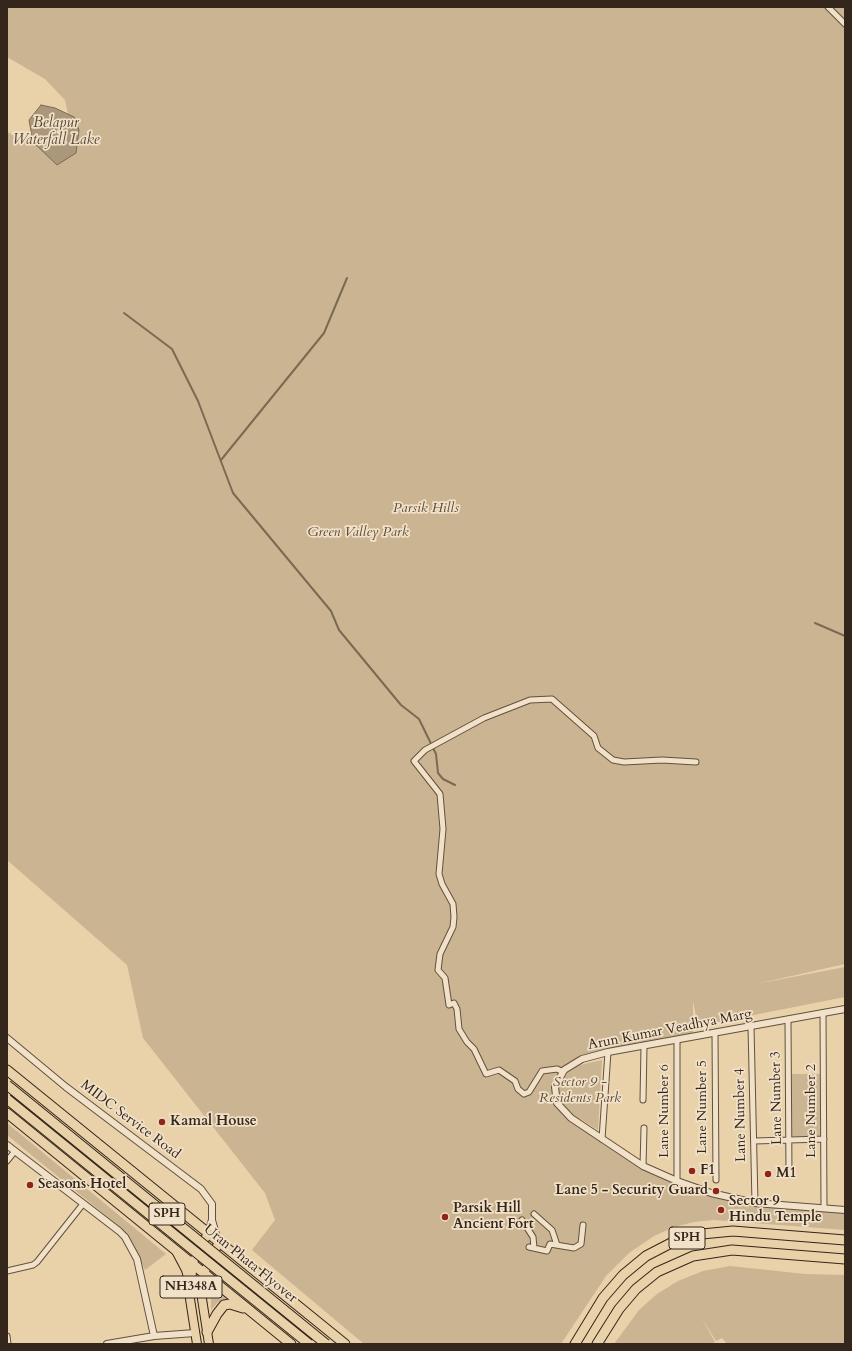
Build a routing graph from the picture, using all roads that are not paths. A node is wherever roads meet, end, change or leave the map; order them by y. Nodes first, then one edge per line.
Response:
1 (828, 7) edge
2 (845, 24) edge
3 (696, 762) dead end
4 (845, 1009) edge
5 (823, 1013) junction
6 (788, 1020) junction
7 (751, 1027) junction
8 (715, 1034) junction
9 (7, 1038) edge
10 (677, 1041) junction
11 (644, 1046) junction
12 (608, 1052) junction
13 (7, 1070) edge
14 (563, 1072) junction
15 (7, 1085) edge
16 (7, 1098) edge
17 (643, 1100) dead end
18 (7, 1113) edge
19 (644, 1128) dead end
20 (602, 1139) junction
21 (824, 1139) junction
22 (754, 1141) junction
23 (789, 1141) junction
24 (7, 1145) edge
25 (15, 1152) junction
26 (7, 1161) edge
27 (643, 1166) junction
28 (789, 1175) dead end
29 (716, 1180) dead end
30 (677, 1181) junction
31 (755, 1203) junction
32 (83, 1204) junction
33 (824, 1208) junction
34 (845, 1210) edge
35 (534, 1214) dead end
36 (212, 1220) junction
37 (522, 1220) dead end
38 (583, 1225) dead end
39 (208, 1233) junction
40 (845, 1240) edge
41 (218, 1242) junction
42 (556, 1245) junction
43 (175, 1250) junction
44 (845, 1259) edge
45 (192, 1264) junction
46 (7, 1271) edge
47 (204, 1273) junction
48 (190, 1299) junction
49 (250, 1311) junction
50 (207, 1332) junction
51 (195, 1333) junction
52 (7, 1336) edge
53 (154, 1336) junction
54 (8, 1344) edge
55 (108, 1344) edge
56 (196, 1344) edge
57 (209, 1344) edge
58 (291, 1344) edge
59 (309, 1344) edge
60 (326, 1344) edge
61 (345, 1344) edge
62 (575, 1344) edge
63 (597, 1344) edge

1 - 2 street
3 - 14 street
4 - 5 street, Arun Kumar Veadhya Marg
5 - 6 street, Arun Kumar Veadhya Marg
5 - 21 street, Lane Number 2
6 - 7 street, Arun Kumar Veadhya Marg
6 - 23 street, Lane Number 3
7 - 8 street, Arun Kumar Veadhya Marg
7 - 22 street, Lane Number 4
8 - 10 street, Arun Kumar Veadhya Marg
8 - 29 street, Lane Number 5
9 - 36 street, MIDC Service Road
10 - 11 street, Arun Kumar Veadhya Marg
10 - 30 street, Lane Number 6
11 - 12 street, Arun Kumar Veadhya Marg
11 - 17 street
12 - 14 street, Arun Kumar Veadhya Marg
12 - 20 street
13 - 39 highway
14 - 20 street
15 - 60 highway, Uran Phata Flyover / SPH, bridge
16 - 59 highway, Uran Phata Flyover / SPH, bridge
18 - 43 highway
19 - 27 street
20 - 27 street
21 - 23 street
21 - 33 street, Lane Number 2
22 - 23 street
22 - 31 street, Lane Number 4
23 - 28 street, Lane Number 3
24 - 25 street
25 - 26 street
25 - 32 street
27 - 30 street
30 - 31 street
31 - 33 street
32 - 46 street
32 - 53 street
33 - 34 street
35 - 42 street
36 - 39 street, MIDC Service Road
36 - 41 street
37 - 42 street
38 - 42 street
39 - 41 highway
39 - 45 highway, NH348A
40 - 62 highway, SPH
41 - 47 highway, NH348A
41 - 61 highway
43 - 45 highway
43 - 48 highway
44 - 63 highway, SPH
45 - 47 highway
45 - 48 highway, NH348A
47 - 49 highway
47 - 50 highway, NH348A
48 - 51 highway, NH348A
49 - 50 highway
49 - 58 highway
50 - 57 highway, NH348A
51 - 53 street
51 - 56 highway, NH348A
52 - 54 street
53 - 55 street

